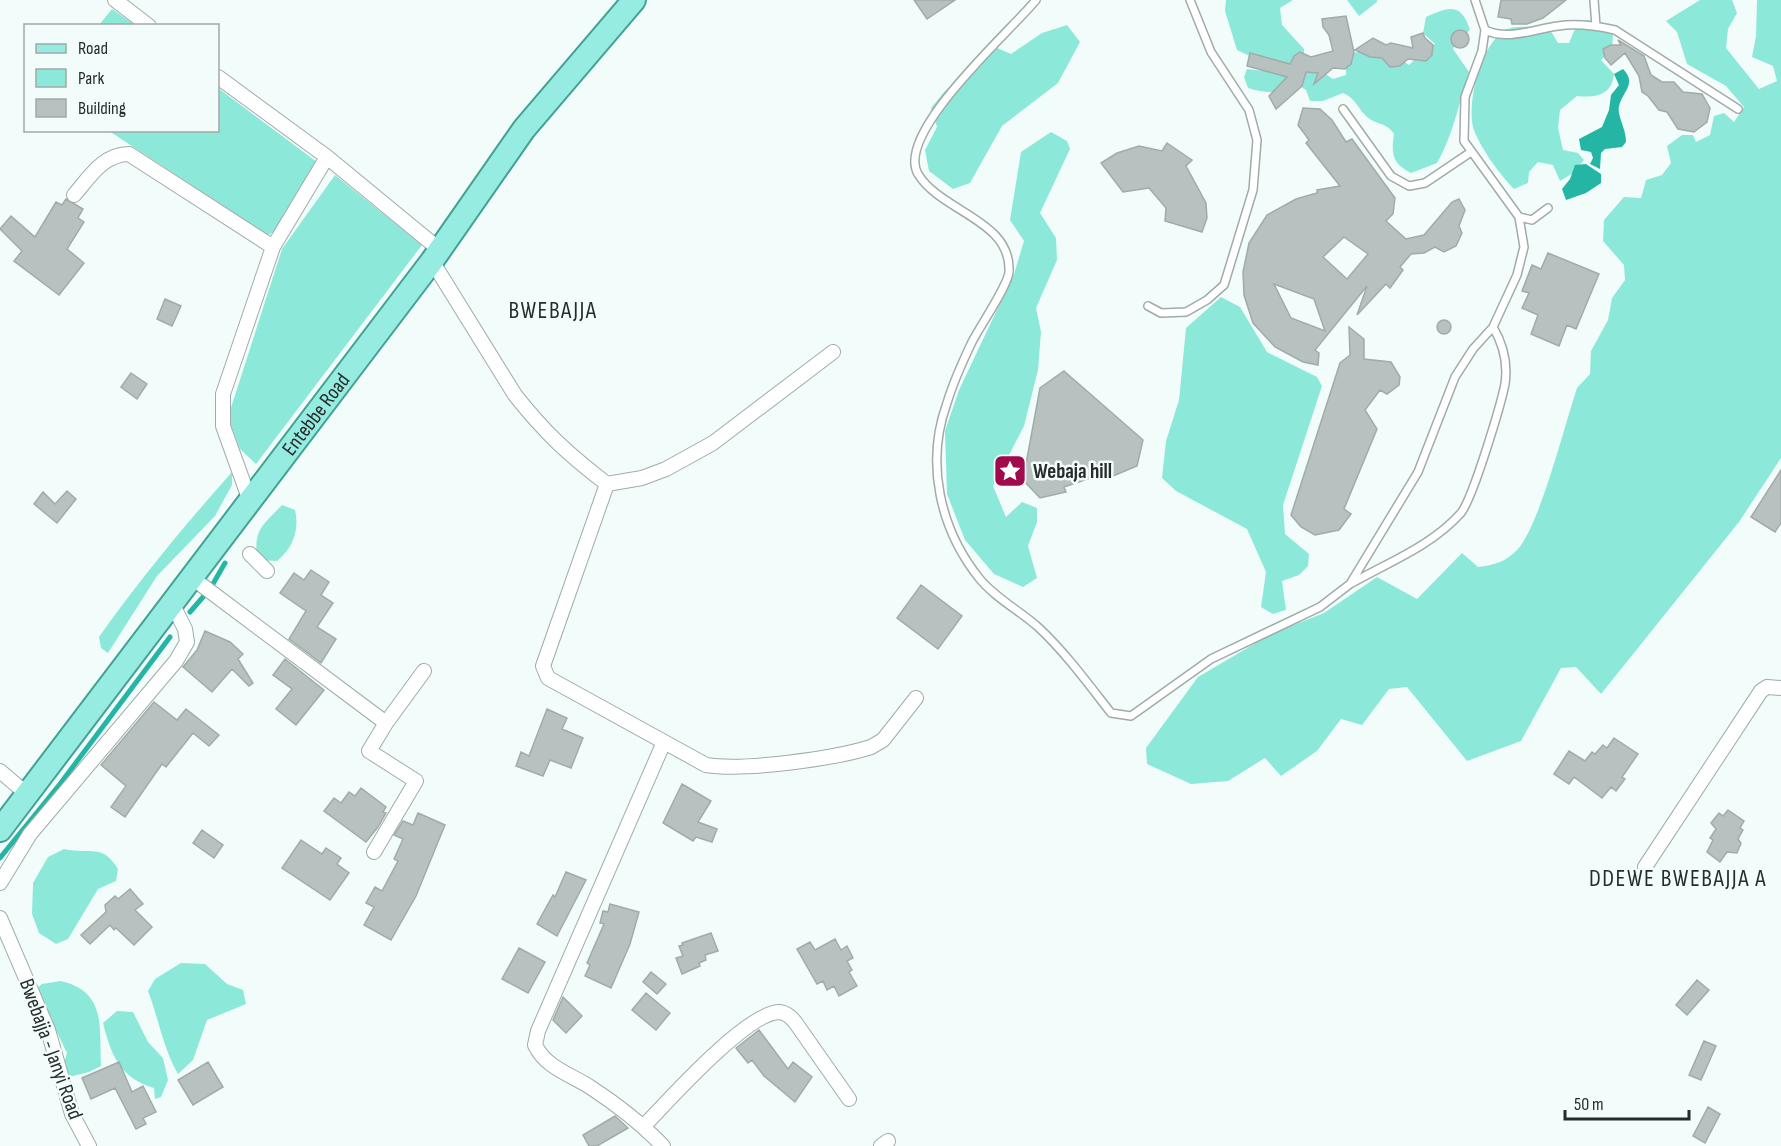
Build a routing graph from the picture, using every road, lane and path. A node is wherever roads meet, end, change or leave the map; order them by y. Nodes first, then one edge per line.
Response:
1 (115, 0) edge
2 (634, 0) edge
3 (1036, 0) edge
4 (1190, 0) edge
5 (1475, 0) edge
6 (1594, 0) edge
7 (146, 24) edge
8 (1596, 26) junction
9 (1485, 30) junction
10 (219, 78) edge
11 (1343, 109) dead end
12 (1737, 109) dead end
13 (1471, 152) junction
14 (327, 157) junction
15 (74, 195) dead end
16 (1548, 208) dead end
17 (1518, 217) junction
18 (273, 247) junction
19 (436, 256) junction
20 (1148, 306) dead end
21 (1493, 327) junction
22 (833, 352) dead end
23 (607, 484) junction
24 (250, 501) junction
25 (250, 554) dead end
26 (267, 571) dead end
27 (191, 577) junction
28 (1350, 584) junction
29 (172, 603) junction
30 (424, 671) dead end
31 (1781, 688) edge
32 (916, 698) dead end
33 (386, 723) junction
34 (664, 742) junction
35 (0, 771) edge
36 (27, 794) junction
37 (0, 830) edge
38 (374, 852) dead end
39 (1645, 867) dead end
40 (0, 883) edge
41 (0, 918) edge
42 (849, 1099) dead end
43 (644, 1126) junction
44 (89, 1146) edge
45 (663, 1146) edge

1 - 7 street
2 - 19 main road, Entebbe Road
3 - 28 lane
4 - 20 lane
5 - 9 lane
6 - 8 lane
8 - 9 lane
8 - 12 lane
9 - 13 lane
10 - 14 street
11 - 13 lane
13 - 17 lane
14 - 18 street
14 - 19 street
15 - 18 street
16 - 17 lane
17 - 21 lane
18 - 24 street
19 - 23 street
19 - 24 main road, Entebbe Road
21 - 28 lane
21 - 28 lane
22 - 23 street
23 - 34 street
24 - 27 main road, Entebbe Road
25 - 26 street
27 - 29 main road, Entebbe Road
27 - 33 street
29 - 36 main road, Entebbe Road
29 - 40 street
30 - 33 street
31 - 39 street
32 - 34 street
33 - 38 street
34 - 43 street
35 - 36 street
36 - 37 main road, Entebbe Road
41 - 44 street, Bwebajja - Janyi Road
42 - 43 street
43 - 45 street

